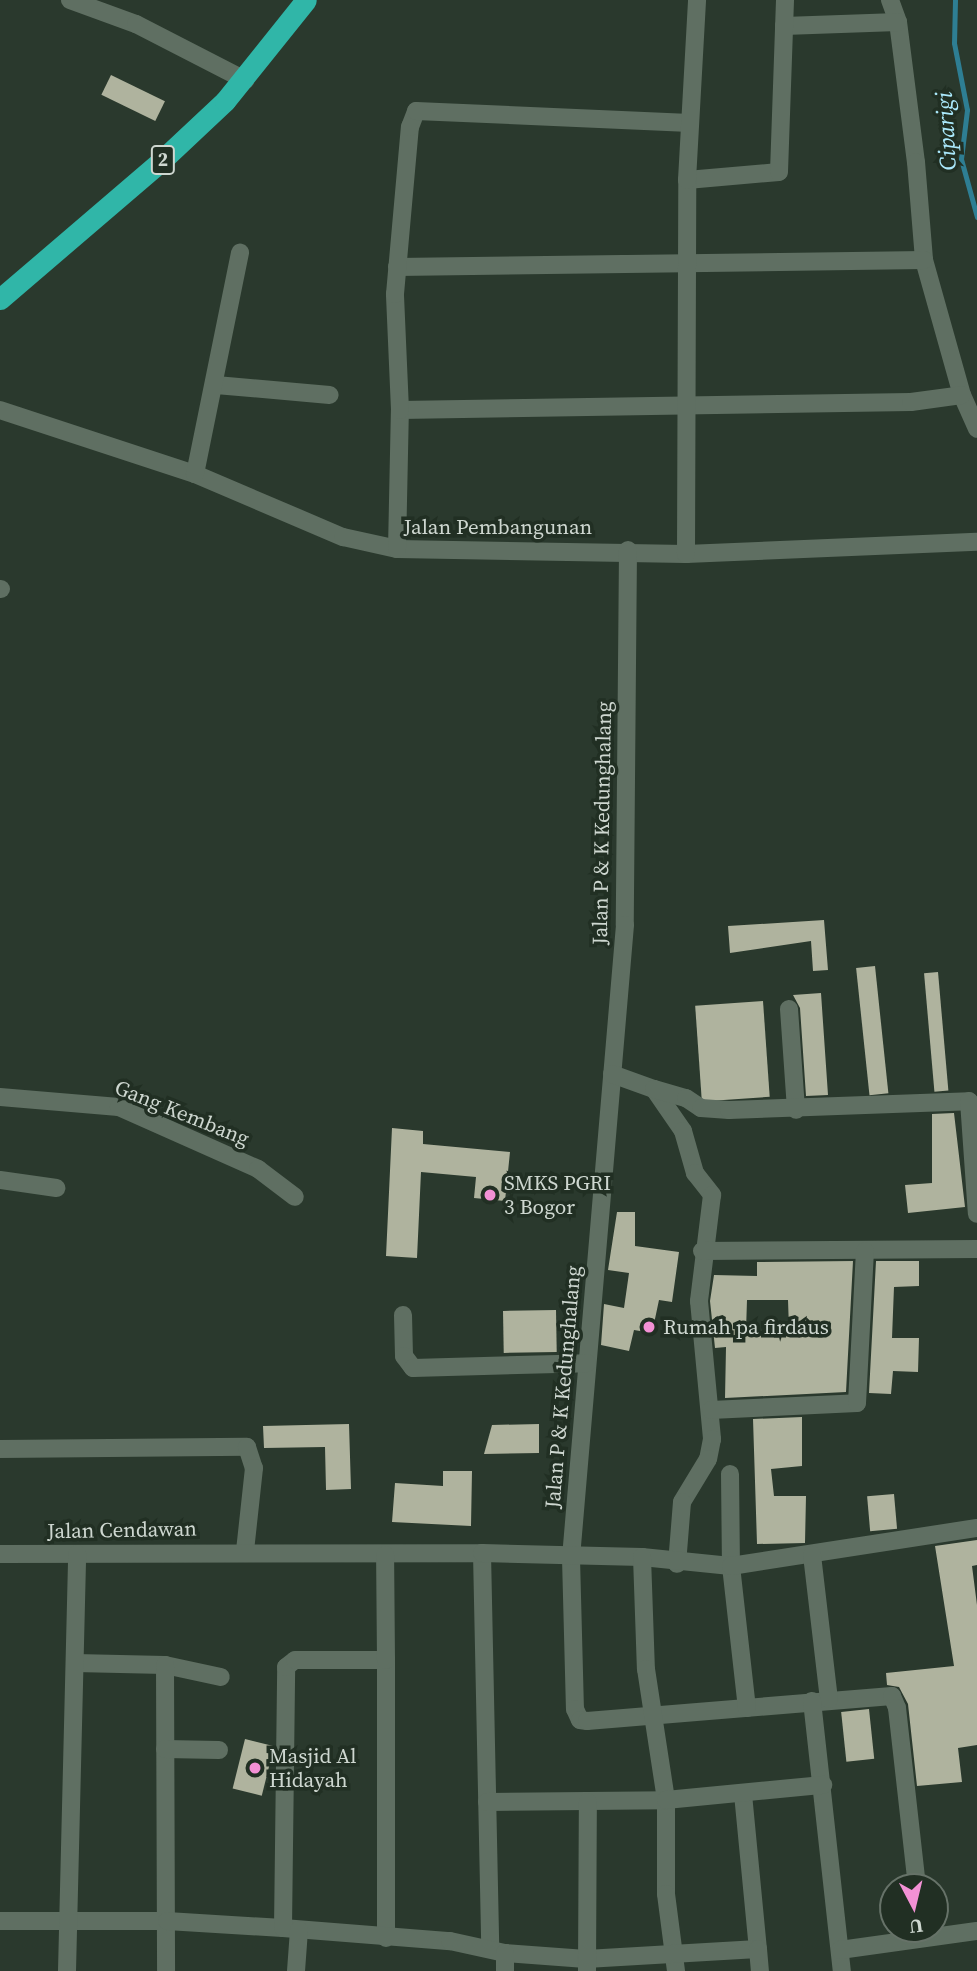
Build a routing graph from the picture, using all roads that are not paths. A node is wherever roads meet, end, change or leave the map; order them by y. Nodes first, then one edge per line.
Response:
1 (70, 0) edge
2 (306, 0) edge
3 (697, 0) edge
4 (785, 0) edge
5 (890, 0) edge
6 (898, 22) junction
7 (784, 26) junction
8 (245, 80) junction
9 (690, 123) junction
10 (687, 180) junction
11 (240, 253) dead end
12 (924, 260) junction
13 (688, 262) junction
14 (397, 267) junction
15 (0, 299) edge
16 (216, 385) junction
17 (330, 395) dead end
18 (962, 395) junction
19 (690, 404) junction
20 (0, 410) edge
21 (400, 410) junction
22 (977, 429) edge
23 (195, 474) junction
24 (977, 542) edge
25 (397, 550) junction
26 (628, 550) junction
27 (686, 554) junction
28 (789, 1009) dead end
29 (612, 1074) junction
30 (654, 1089) junction
31 (0, 1097) edge
32 (796, 1110) junction
33 (0, 1180) edge
34 (56, 1188) dead end
35 (295, 1197) dead end
36 (977, 1214) edge
37 (977, 1249) edge
38 (702, 1251) junction
39 (865, 1251) junction
40 (403, 1315) dead end
41 (587, 1363) junction
42 (710, 1410) junction
43 (0, 1449) edge
44 (730, 1474) dead end
45 (977, 1528) edge
46 (245, 1551) junction
47 (482, 1553) junction
48 (0, 1554) edge
49 (77, 1554) junction
50 (385, 1555) junction
51 (812, 1555) junction
52 (571, 1558) junction
53 (642, 1558) junction
54 (677, 1564) junction
55 (731, 1566) junction
56 (386, 1660) junction
57 (75, 1663) junction
58 (165, 1665) junction
59 (221, 1677) dead end
60 (821, 1700) junction
61 (747, 1708) junction
62 (653, 1718) junction
63 (165, 1749) junction
64 (219, 1750) dead end
65 (823, 1785) junction
66 (743, 1794) junction
67 (666, 1800) junction
68 (486, 1802) junction
69 (588, 1802) junction
70 (914, 1873) edge
71 (70, 1919) junction
72 (0, 1921) edge
73 (167, 1921) junction
74 (291, 1929) junction
75 (977, 1931) edge
76 (949, 1933) edge
77 (386, 1938) junction
78 (879, 1942) edge
79 (758, 1949) junction
80 (840, 1950) junction
81 (500, 1958) edge
82 (675, 1963) edge
83 (586, 1965) edge
84 (67, 1971) edge
85 (166, 1971) edge
86 (296, 1971) edge
87 (761, 1971) edge
88 (842, 1971) edge

1 - 8 street
2 - 8 highway, 2
3 - 9 street
4 - 7 street
5 - 6 street
6 - 7 street
6 - 12 street
7 - 10 street
8 - 15 highway, 2
9 - 10 street
9 - 14 street
10 - 13 street
11 - 16 street
12 - 13 street
12 - 18 street
13 - 14 street
13 - 19 street
14 - 21 street
16 - 17 street
16 - 23 street
18 - 19 street
18 - 22 street
19 - 21 street
19 - 27 street
20 - 23 street, Jalan Pembangunan
21 - 25 street
23 - 25 street, Jalan Pembangunan
24 - 27 street, Jalan Pembangunan
25 - 26 street, Jalan Pembangunan
26 - 27 street, Jalan Pembangunan
26 - 29 street, Jalan P & K Kedunghalang
28 - 32 street
29 - 30 street
29 - 41 street, Jalan P & K Kedunghalang
30 - 32 street
30 - 38 street
31 - 35 street, Gang Kembang
32 - 36 street
33 - 34 street
37 - 39 street
38 - 39 street
38 - 42 street
39 - 42 street
40 - 41 street
41 - 52 street, Jalan P & K Kedunghalang
42 - 54 street
43 - 46 street
44 - 55 street
45 - 51 street, Jalan Cendawan
46 - 49 street, Jalan Cendawan
46 - 50 street, Jalan Cendawan
47 - 50 street, Jalan Cendawan
47 - 52 street, Jalan Cendawan
47 - 68 street
48 - 49 street, Jalan Cendawan
49 - 57 street
50 - 56 street
51 - 55 street, Jalan Cendawan
51 - 60 street
52 - 53 street, Jalan Cendawan
52 - 62 street, Jalan P & K Kedunghalang
53 - 54 street, Jalan Cendawan
53 - 62 street
54 - 55 street, Jalan Cendawan
55 - 61 street
56 - 74 street
56 - 77 street
57 - 58 street
57 - 71 street
58 - 59 street
58 - 63 street
60 - 61 street, Jalan P & K Kedunghalang
60 - 65 street
60 - 70 street, Jalan P & K Kedunghalang
61 - 62 street, Jalan P & K Kedunghalang
62 - 67 street
63 - 64 street
63 - 73 street
65 - 66 street
65 - 80 street
66 - 67 street
66 - 79 street
67 - 69 street
67 - 82 street
68 - 69 street
68 - 81 street
69 - 83 street
71 - 72 street
71 - 73 street
71 - 84 street
73 - 74 street
73 - 85 street
74 - 77 street
74 - 86 street
75 - 76 street
77 - 81 street
78 - 80 street
79 - 82 street
79 - 87 street
80 - 88 street
81 - 83 street
82 - 83 street

